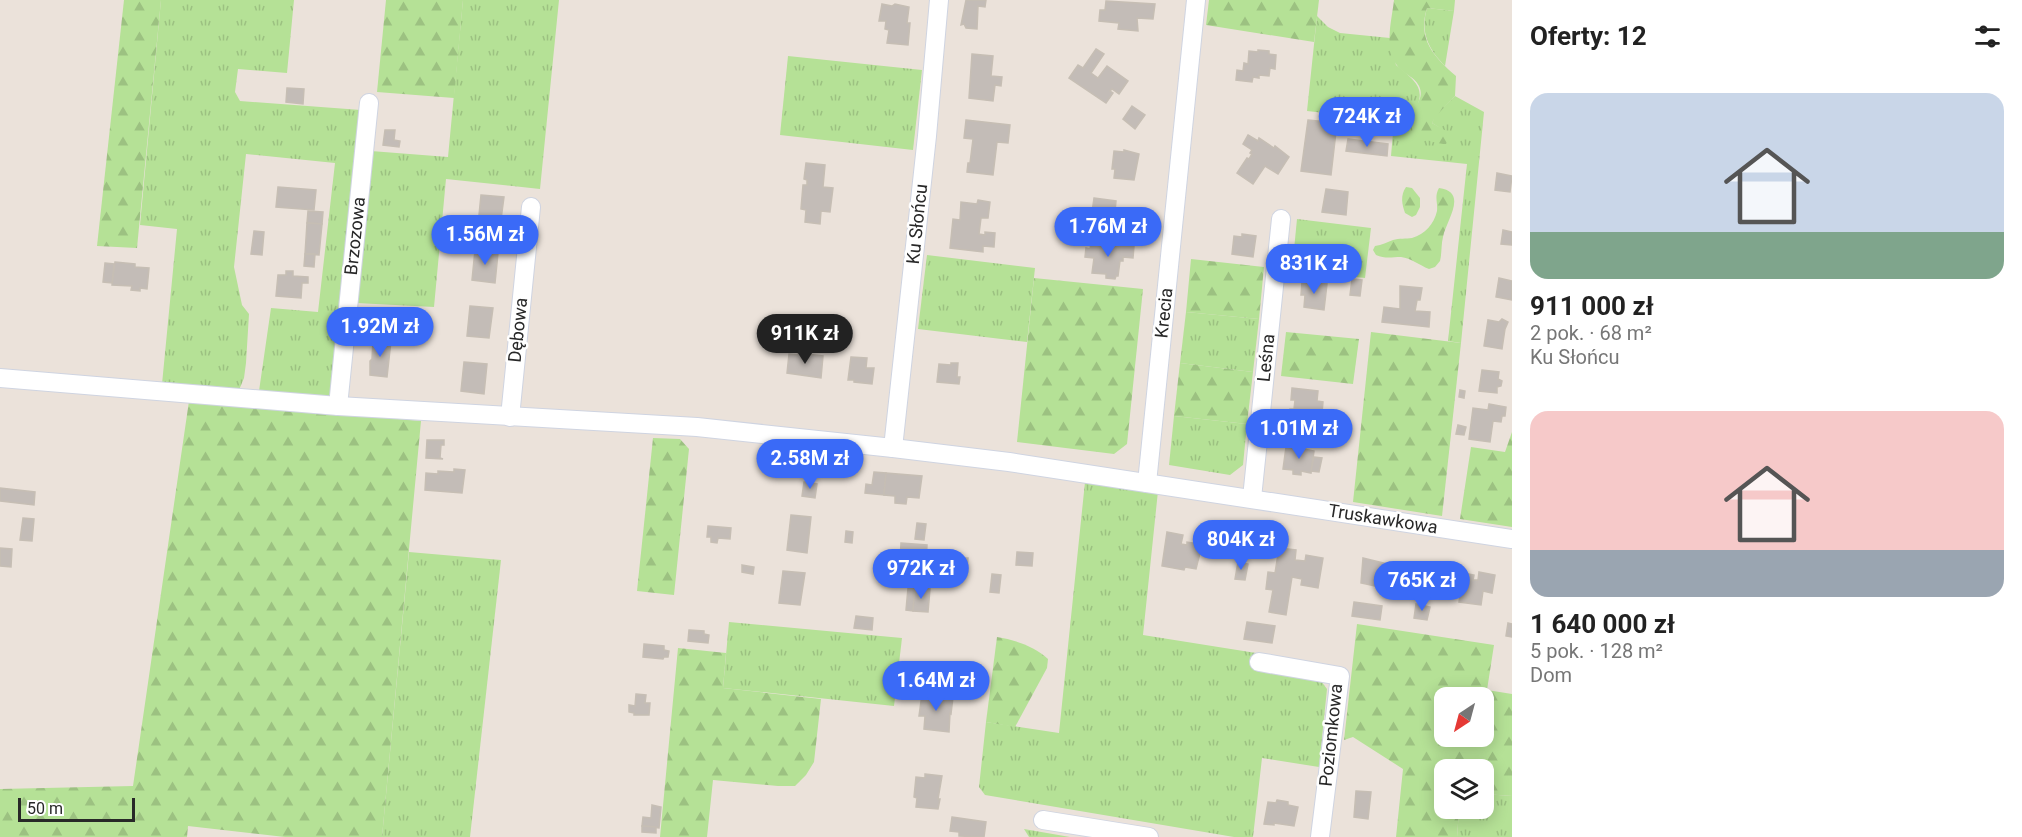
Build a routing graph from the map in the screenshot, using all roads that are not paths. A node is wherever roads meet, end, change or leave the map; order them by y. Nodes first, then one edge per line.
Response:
1 (939, 0) edge
2 (1196, 0) edge
3 (369, 103) dead end
4 (531, 207) dead end
5 (1281, 219) dead end
6 (0, 378) edge
7 (338, 406) junction
8 (510, 417) junction
9 (893, 448) junction
10 (1147, 483) junction
11 (1252, 498) junction
12 (1512, 538) edge
13 (1259, 662) dead end
14 (1043, 820) dead end
15 (1149, 837) edge
16 (1320, 837) edge

1 - 9 street, Ku Słońcu
2 - 10 street, Krecia
3 - 7 street, Brzozowa
4 - 8 street, Dębowa
5 - 11 street, Leśna
6 - 7 street, Truskawkowa
7 - 8 street, Truskawkowa
8 - 9 street, Truskawkowa
9 - 10 street, Truskawkowa
10 - 11 street, Truskawkowa
11 - 12 street, Truskawkowa
13 - 16 street, Poziomkowa
14 - 15 street

